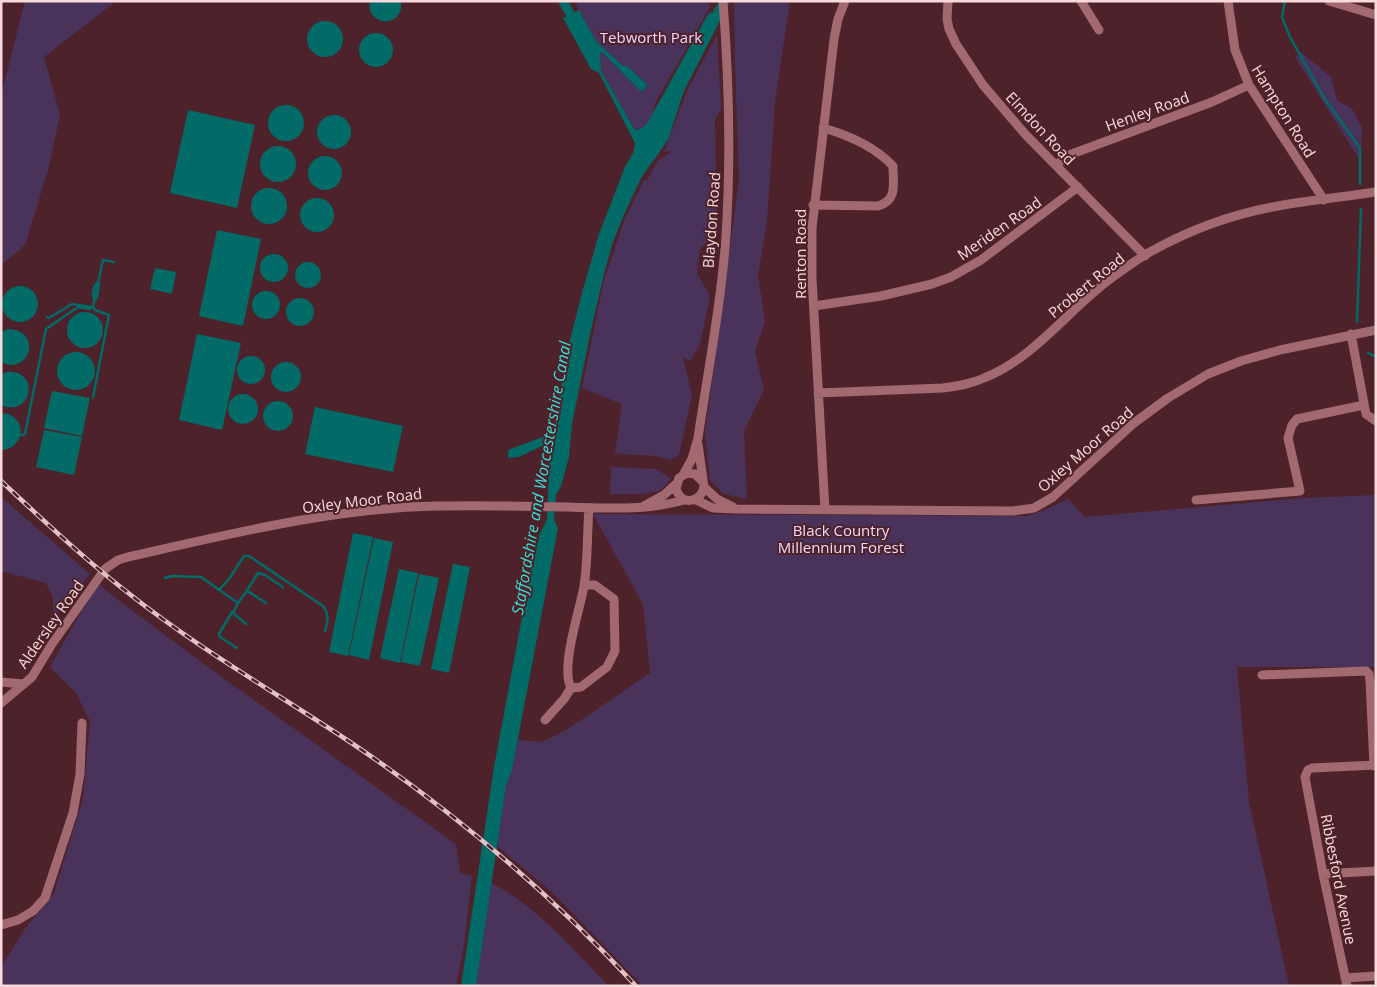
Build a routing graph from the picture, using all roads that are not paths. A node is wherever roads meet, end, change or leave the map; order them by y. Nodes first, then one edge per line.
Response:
1 (722, 1) edge
2 (845, 1) edge
3 (948, 1) edge
4 (1081, 1) edge
5 (1228, 1) edge
6 (1329, 1) edge
7 (1376, 15) edge
8 (1099, 30) dead end
9 (1249, 86) junction
10 (823, 128) junction
11 (1056, 165) junction
12 (1078, 187) junction
13 (1376, 192) edge
14 (1324, 200) junction
15 (813, 205) junction
16 (1145, 256) junction
17 (814, 306) junction
18 (1376, 330) edge
19 (1351, 334) junction
20 (818, 393) junction
21 (1364, 405) junction
22 (1376, 421) edge
23 (698, 438) junction
24 (683, 475) junction
25 (676, 484) junction
26 (703, 485) junction
27 (684, 500) junction
28 (696, 500) junction
29 (1196, 500) dead end
30 (642, 507) junction
31 (588, 508) junction
32 (736, 509) junction
33 (825, 510) junction
34 (97, 580) joint
35 (584, 585) junction
36 (1262, 675) dead end
37 (1, 682) edge
38 (24, 684) junction
39 (571, 688) junction
40 (1, 703) edge
41 (544, 720) dead end
42 (82, 723) dead end
43 (1375, 765) edge
44 (1376, 871) edge
45 (1323, 874) junction
46 (1, 925) edge
47 (1376, 976) edge
48 (1346, 982) edge

1 - 23 street, Blaydon Road
2 - 10 street, Renton Road
3 - 11 street, Elmdon Road
4 - 8 street
5 - 9 street, Hampton Road
6 - 7 street
9 - 11 street, Henley Road
9 - 14 street, Hampton Road
10 - 15 street, Renton Road
10 - 15 street
11 - 12 street, Elmdon Road
12 - 16 street, Elmdon Road
12 - 17 street, Meriden Road
13 - 14 street, Probert Road
14 - 16 street, Probert Road
15 - 17 street, Renton Road
16 - 20 street, Probert Road
17 - 20 street, Renton Road
18 - 19 street, Oxley Moor Road
19 - 21 street
19 - 33 street, Oxley Moor Road
20 - 33 street, Renton Road
21 - 22 street
21 - 29 street
23 - 24 street, Blaydon Road
23 - 26 street, Blaydon Road
24 - 25 street
24 - 26 street
25 - 27 street
25 - 30 street, Oxley Moor Road
26 - 28 street
26 - 32 street
27 - 28 street
27 - 30 street, Oxley Moor Road
28 - 32 street, Oxley Moor Road
30 - 31 street, Oxley Moor Road
31 - 34 street, Oxley Moor Road
31 - 35 street
32 - 33 street, Oxley Moor Road
34 - 38 street, Aldersley Road
35 - 39 street
35 - 39 street
36 - 43 street
37 - 38 street
38 - 40 street, Aldersley Road
39 - 41 street
42 - 46 street
43 - 45 street, Ribbesford Avenue
44 - 45 street
45 - 48 street, Ribbesford Avenue
47 - 48 street

